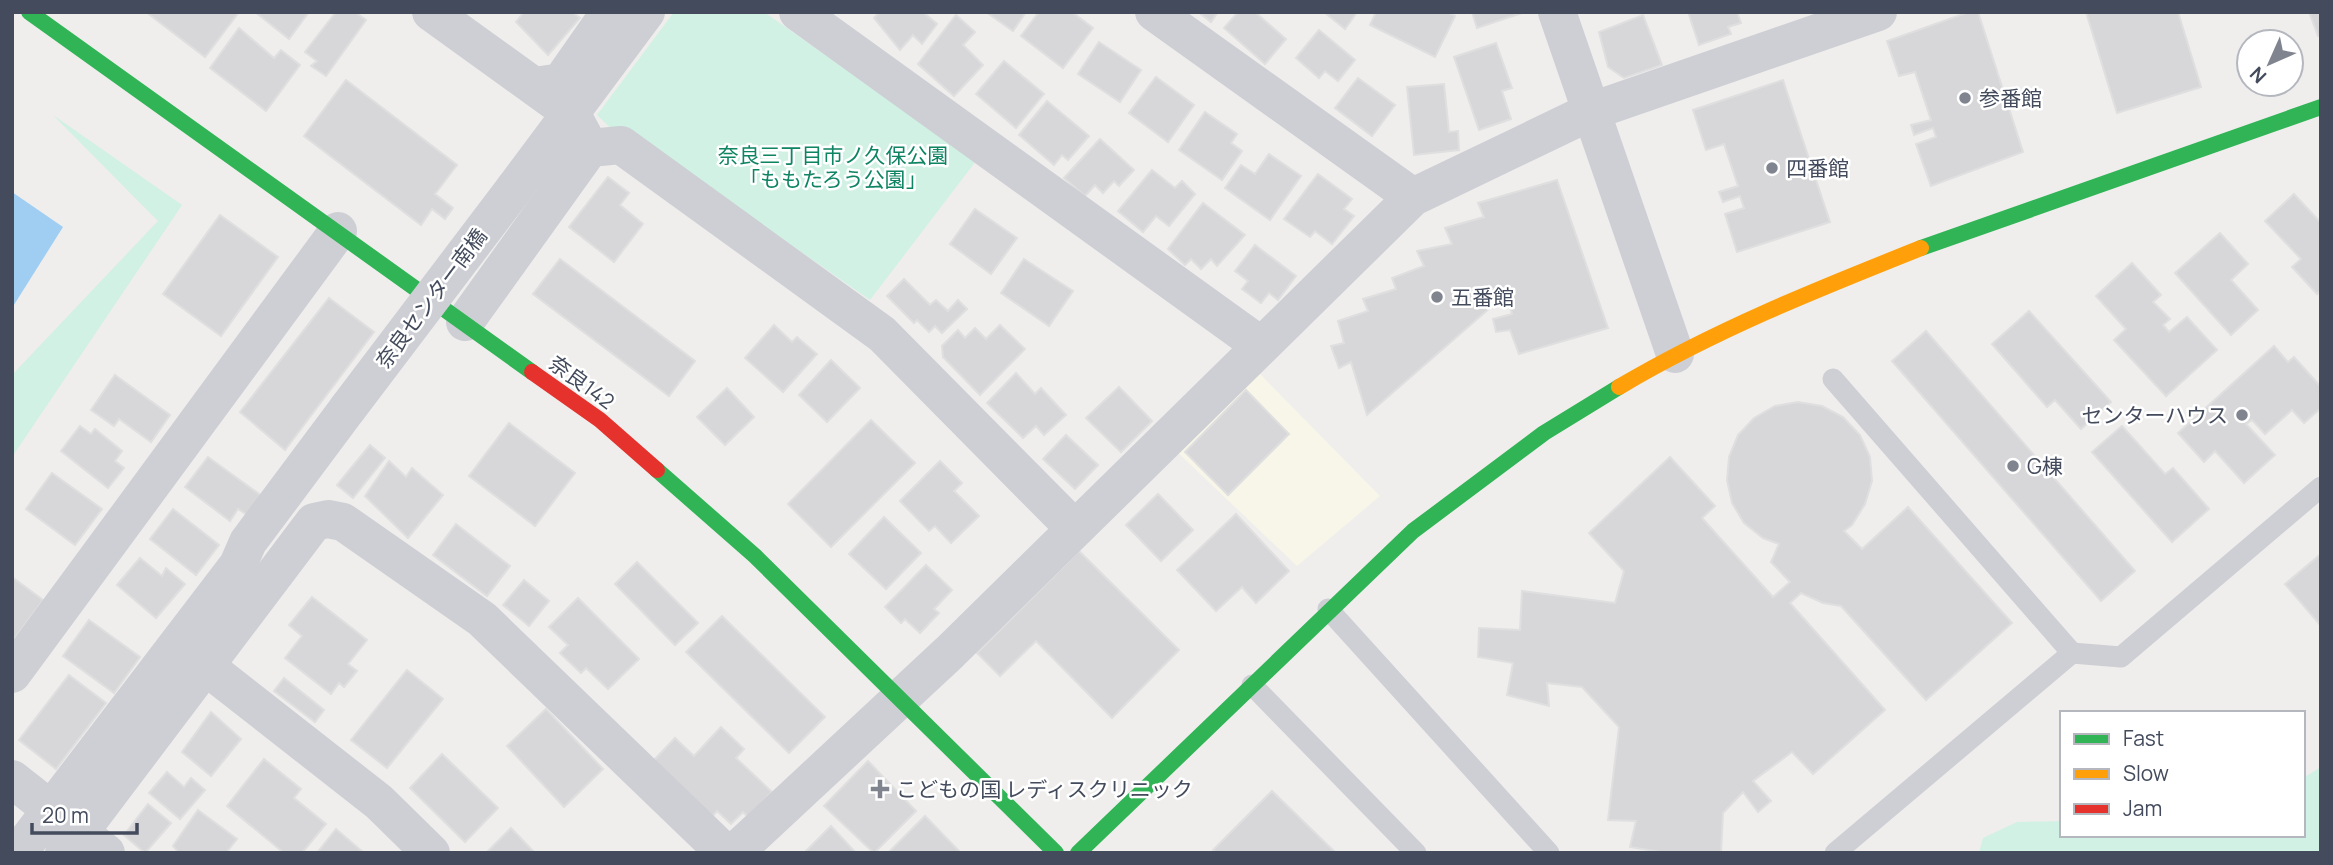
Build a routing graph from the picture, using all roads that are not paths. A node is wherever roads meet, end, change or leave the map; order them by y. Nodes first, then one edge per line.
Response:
1 (29, 12) edge
2 (431, 12) edge
3 (610, 12) edge
4 (646, 12) edge
5 (798, 12) edge
6 (1154, 12) edge
7 (1557, 12) edge
8 (1878, 12) edge
9 (1791, 26) edge
10 (535, 86) junction
11 (2321, 107) edge
12 (1592, 111) junction
13 (571, 113) junction
14 (590, 148) junction
15 (1413, 197) junction
16 (338, 231) junction
17 (464, 323) junction
18 (1260, 345) junction
19 (1675, 354) junction
20 (1833, 379) dead end
21 (2321, 487) edge
22 (1074, 528) junction
23 (1328, 609) junction
24 (2073, 653) junction
25 (204, 665) junction
26 (12, 674) edge
27 (1252, 685) junction
28 (900, 699) junction
29 (12, 779) edge
30 (75, 837) edge
31 (18, 853) edge
32 (431, 853) edge
33 (725, 853) edge
34 (734, 853) edge
35 (1056, 853) edge
36 (1078, 853) edge
37 (1416, 853) edge
38 (1549, 853) edge
39 (1835, 853) edge

1 - 16 street, 奈良142
2 - 10 street
3 - 10 street
4 - 13 street, 奈良センター南橋
5 - 18 street
6 - 15 street
7 - 12 street
8 - 9 street
9 - 12 street
10 - 13 street
11 - 19 street
12 - 15 street
12 - 19 street
13 - 14 street
13 - 30 street, 奈良センター南橋, bridge
14 - 17 street
14 - 22 street
15 - 18 street
16 - 17 street, 奈良142
16 - 26 street
17 - 28 street, 奈良142
18 - 22 street
19 - 23 street
20 - 24 lane
21 - 24 lane
22 - 28 street
23 - 27 street
23 - 38 lane
24 - 39 lane
25 - 30 street
25 - 32 street
25 - 33 street
27 - 36 street
27 - 37 lane
28 - 34 street
28 - 35 street, 奈良142
29 - 30 street
30 - 31 street

